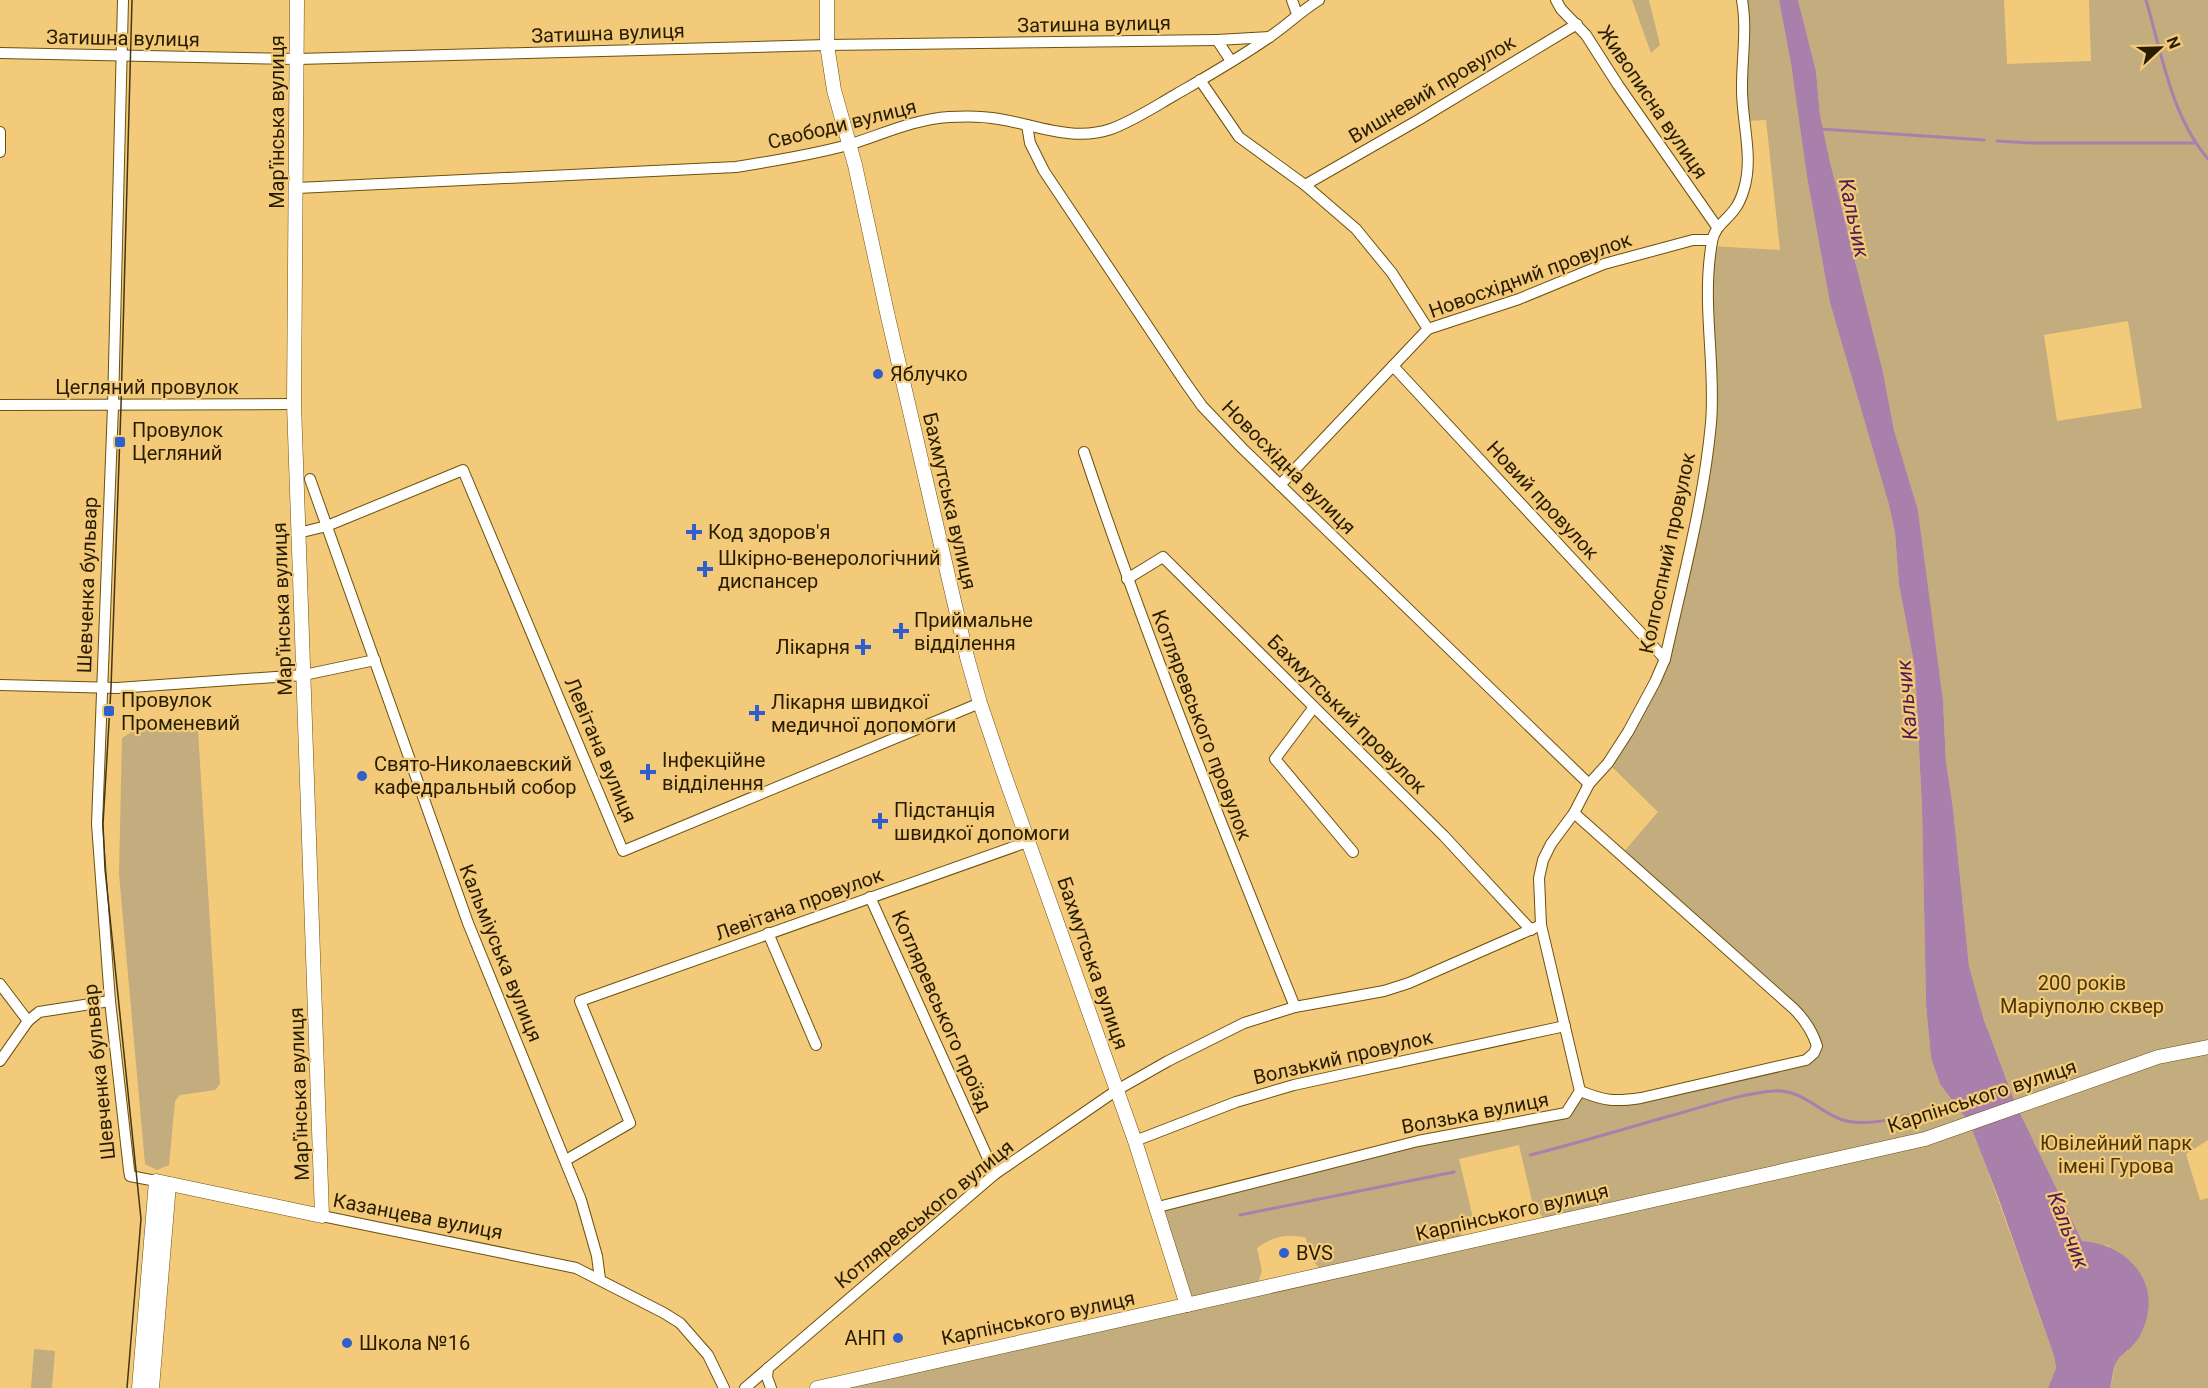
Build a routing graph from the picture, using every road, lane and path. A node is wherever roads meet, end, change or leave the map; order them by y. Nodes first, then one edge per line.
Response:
1 (123, 0) edge
2 (297, 0) edge
3 (827, 0) edge
4 (1292, 0) edge
5 (1319, 0) edge
6 (1556, 0) edge
7 (1742, 0) edge
8 (1297, 14) junction
9 (1577, 24) junction
10 (1271, 37) junction
11 (1217, 40) junction
12 (827, 45) junction
13 (0, 53) edge
14 (122, 56) junction
15 (297, 59) junction
16 (1231, 61) junction
17 (1200, 80) junction
18 (1027, 125) junction
19 (0, 132) edge
20 (849, 144) junction
21 (0, 152) edge
22 (1305, 185) junction
23 (297, 188) junction
24 (1717, 227) junction
25 (1712, 240) junction
26 (1428, 329) junction
27 (1393, 366) junction
28 (294, 404) junction
29 (0, 405) edge
30 (112, 406) junction
31 (1084, 452) dead end
32 (310, 479) dead end
33 (1280, 485) junction
34 (327, 526) junction
35 (298, 533) junction
36 (1127, 579) junction
37 (1665, 659) junction
38 (375, 660) junction
39 (304, 675) junction
40 (0, 685) edge
41 (103, 688) junction
42 (980, 703) junction
43 (1314, 707) junction
44 (1590, 784) junction
45 (1574, 813) junction
46 (1030, 842) junction
47 (1353, 852) dead end
48 (870, 897) junction
49 (1536, 928) junction
50 (768, 933) junction
51 (0, 984) edge
52 (110, 1001) junction
53 (1295, 1007) junction
54 (28, 1021) junction
55 (1564, 1026) junction
56 (816, 1045) dead end
57 (2208, 1047) edge
58 (0, 1061) edge
59 (1117, 1090) junction
60 (1580, 1091) junction
61 (1136, 1141) junction
62 (566, 1160) junction
63 (995, 1174) junction
64 (163, 1182) junction
65 (1158, 1207) junction
66 (322, 1216) junction
67 (600, 1279) junction
68 (1187, 1305) junction
69 (768, 1368) junction
70 (139, 1388) edge
71 (152, 1388) edge
72 (724, 1388) edge
73 (745, 1388) edge
74 (771, 1388) edge
75 (817, 1388) edge

1 - 14 street, Шевченка бульвар
2 - 15 street, Мар'їнська вулиця
3 - 12 street, Бахмутська вулиця
4 - 8 street
5 - 8 street
6 - 9 street, Живописна вулиця
7 - 24 street
8 - 10 street
9 - 22 street, Вишневий провулок
9 - 24 street, Живописна вулиця
10 - 11 street, Затишна вулиця
10 - 16 street
11 - 12 street, Затишна вулиця
11 - 16 street
12 - 15 street, Затишна вулиця
12 - 20 street, Бахмутська вулиця
13 - 14 street, Затишна вулиця
14 - 15 street, Затишна вулиця
14 - 30 street, Шевченка бульвар
15 - 23 street, Мар'їнська вулиця
16 - 17 street, Свободи вулиця
17 - 18 street, Свободи вулиця
17 - 22 street
18 - 20 street, Свободи вулиця
18 - 33 street, Новосхідна вулиця
19 - 21 street
20 - 23 street, Свободи вулиця
20 - 42 street, Бахмутська вулиця
22 - 26 street
23 - 28 street, Мар'їнська вулиця
24 - 25 street, Колгоспний провулок
25 - 26 street, Новосхідний провулок
25 - 37 street, Колгоспний провулок
26 - 27 street, Новосхідний провулок
27 - 33 street, Новосхідний провулок
27 - 37 street, Новий провулок
28 - 30 street, Цегляний провулок
28 - 35 street, Мар'їнська вулиця
29 - 30 street, Цегляний провулок
30 - 41 street, Шевченка бульвар
31 - 36 street, Котляревського провулок
32 - 34 street, Кальміуська вулиця
33 - 44 street, Новосхідна вулиця
34 - 35 street, Левітана вулиця
34 - 38 street, Кальміуська вулиця
34 - 42 street, Левітана вулиця
35 - 39 street, Мар'їнська вулиця
36 - 43 street, Бахмутський провулок
36 - 53 street, Котляревського провулок
37 - 44 street, Колгоспний провулок
38 - 39 street
38 - 62 street, Кальміуська вулиця
39 - 41 street
39 - 66 street, Мар'їнська вулиця
40 - 41 street
41 - 52 street, Шевченка бульвар
42 - 46 street, Бахмутська вулиця
43 - 47 street
43 - 49 street, Бахмутський провулок
44 - 45 street, Колгоспний провулок
45 - 49 street, Колгоспний провулок
45 - 60 street
46 - 48 street, Левітана провулок
46 - 59 street, Бахмутська вулиця
48 - 50 street, Левітана провулок
48 - 63 street, Котляревського проїзд
49 - 53 street, Котляревського вулиця
49 - 55 street, Колгоспний провулок
50 - 56 street
50 - 62 street, Левітана провулок
51 - 54 street
52 - 54 street
52 - 64 street, Шевченка бульвар
53 - 59 street, Котляревського вулиця
54 - 58 street
55 - 60 street, Колгоспний провулок
55 - 61 street, Волзький провулок
57 - 68 street, Карпінського вулиця
59 - 61 street, Бахмутська вулиця
59 - 63 street, Котляревського вулиця
60 - 65 street, Волзька вулиця
61 - 65 street, Бахмутська вулиця
62 - 67 street, Кальміуська вулиця
63 - 69 street, Котляревського вулиця
64 - 66 street, Казанцева вулиця
64 - 70 street
64 - 71 street
65 - 68 street, Бахмутська вулиця
66 - 67 street, Казанцева вулиця
67 - 72 street
68 - 75 street, Карпінського вулиця
69 - 73 street, Котляревського вулиця
69 - 74 street

